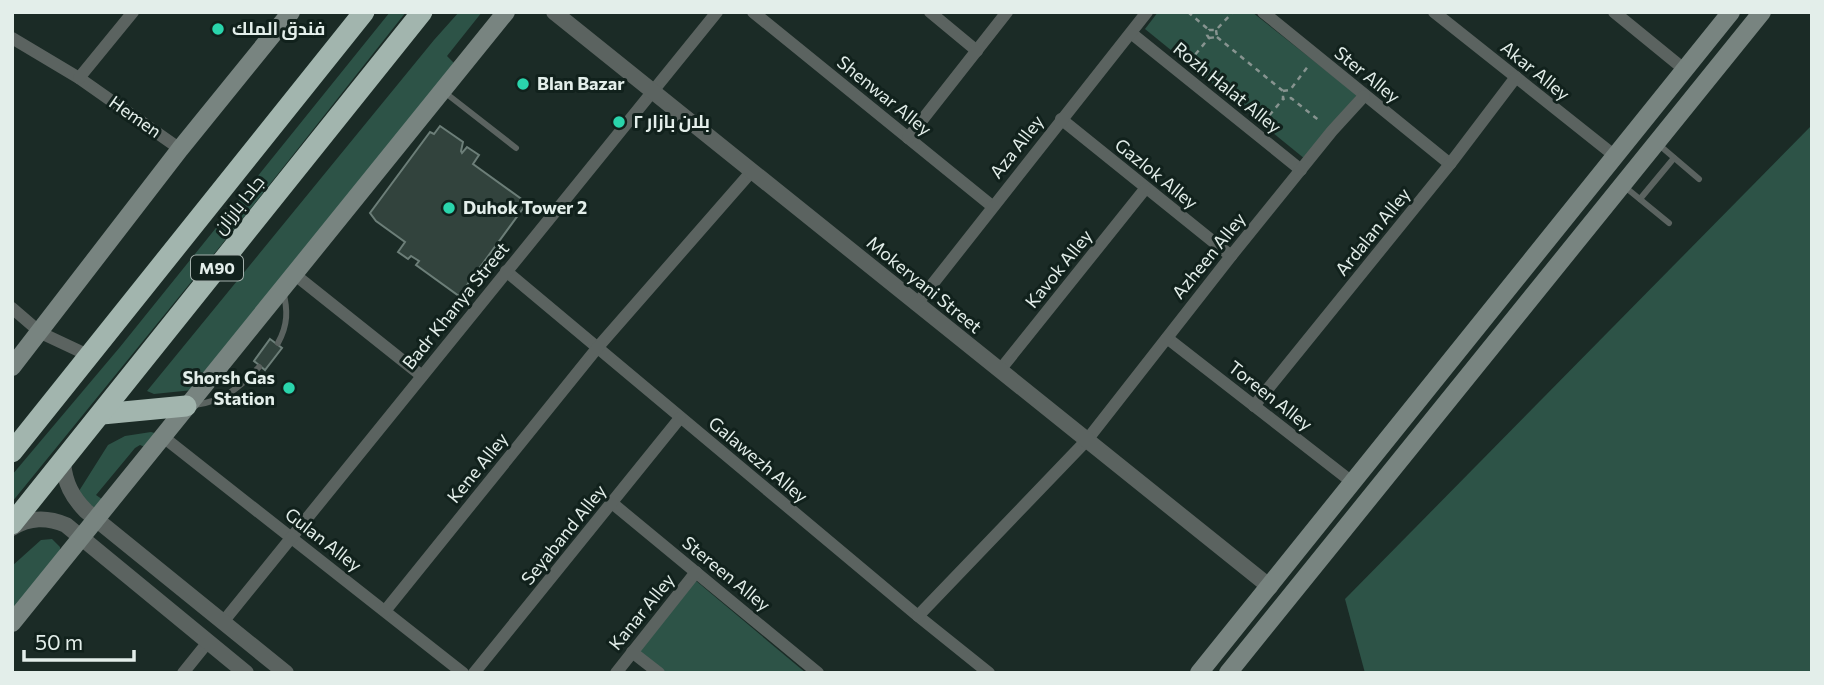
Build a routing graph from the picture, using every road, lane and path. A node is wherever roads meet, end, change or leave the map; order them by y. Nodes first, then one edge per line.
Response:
1 (133, 12) edge
2 (291, 12) edge
3 (364, 12) edge
4 (422, 12) edge
5 (506, 12) edge
6 (554, 12) edge
7 (717, 12) edge
8 (753, 12) edge
9 (930, 12) edge
10 (1007, 12) edge
11 (1147, 12) edge
12 (1188, 12) edge
13 (1233, 12) edge
14 (1263, 12) edge
15 (1434, 12) edge
16 (1614, 12) edge
17 (1731, 12) edge
18 (1762, 12) edge
19 (1209, 30) junction
20 (1216, 30) junction
21 (1131, 33) junction
22 (1217, 37) junction
23 (12, 38) edge
24 (1209, 38) junction
25 (978, 51) junction
26 (1312, 62) dead end
27 (1685, 70) junction
28 (1181, 73) junction
29 (1516, 77) junction
30 (79, 78) junction
31 (441, 90) junction
32 (1290, 90) junction
33 (1283, 91) junction
34 (654, 92) junction
35 (1364, 96) junction
36 (1291, 98) junction
37 (1283, 99) junction
38 (1061, 119) junction
39 (1332, 131) junction
40 (1255, 133) junction
41 (908, 138) junction
42 (1656, 143) junction
43 (516, 148) dead end
44 (180, 149) junction
45 (1615, 156) junction
46 (1674, 158) junction
47 (1450, 164) junction
48 (1301, 170) junction
49 (752, 171) junction
50 (1699, 179) dead end
51 (1622, 185) junction
52 (1145, 189) junction
53 (1640, 199) junction
54 (992, 206) junction
55 (1669, 223) dead end
56 (1231, 256) junction
57 (506, 271) junction
58 (288, 281) junction
59 (916, 305) junction
60 (12, 308) edge
61 (41, 332) junction
62 (1167, 338) junction
63 (278, 343) dead end
64 (598, 347) junction
65 (90, 356) junction
66 (12, 367) edge
67 (259, 368) dead end
68 (1000, 370) junction
69 (422, 376) junction
70 (186, 406) junction
71 (1254, 406) junction
72 (102, 414) junction
73 (680, 418) junction
74 (162, 436) junction
75 (1087, 440) junction
76 (12, 452) edge
77 (63, 463) junction
78 (1352, 482) junction
79 (612, 503) junction
80 (96, 519) junction
81 (12, 526) edge
82 (80, 537) junction
83 (292, 537) junction
84 (696, 572) junction
85 (1270, 587) junction
86 (385, 611) junction
87 (918, 616) junction
88 (223, 622) junction
89 (12, 623) edge
90 (208, 642) junction
91 (632, 652) junction
92 (183, 673) edge
93 (246, 673) edge
94 (286, 673) edge
95 (463, 673) edge
96 (474, 673) edge
97 (616, 673) edge
98 (659, 673) edge
99 (818, 673) edge
100 (989, 673) edge
101 (1199, 673) edge
102 (1228, 673) edge

1 - 30 street
2 - 44 main road, Hemen
3 - 65 highway, جادا بارزان / M90
4 - 72 highway, جادا بارزان / M90
5 - 31 main road
6 - 34 street, Mokeryani Street
7 - 34 street, Badr Khanya Street
8 - 41 street, Shenwar Alley
9 - 25 street
10 - 25 street
11 - 21 street, Aza Alley
12 - 19 path
13 - 20 path
14 - 35 street, Ster Alley
15 - 29 street, Akar Alley
16 - 27 street
17 - 27 main road
18 - 42 main road
19 - 20 path
19 - 24 path
20 - 22 path
21 - 28 street, Rozh Halat Alley
21 - 38 street, Aza Alley
22 - 24 path
22 - 33 path
23 - 30 street, Hemen
24 - 28 path
25 - 41 street
26 - 32 path
27 - 45 main road
28 - 40 street, Rozh Halat Alley
29 - 45 street, Akar Alley
29 - 47 street, Ardalan Alley
30 - 44 street, Hemen
31 - 43 lane
31 - 58 main road
32 - 33 path
32 - 36 path
33 - 37 path
34 - 49 street, Mokeryani Street
34 - 57 street, Badr Khanya Street
35 - 39 street, Azheen Alley
35 - 47 street, Ster Alley
36 - 37 path
36 - 39 path
37 - 40 path
38 - 52 street, Gazlok Alley
38 - 54 street, Aza Alley
39 - 48 street, Azheen Alley
40 - 48 street, Rozh Halat Alley
41 - 54 street, Shenwar Alley
42 - 46 lane
42 - 51 main road
44 - 61 main road
45 - 78 main road
46 - 50 lane
46 - 53 lane
47 - 71 street, Ardalan Alley
48 - 56 street, Azheen Alley
49 - 59 street, Mokeryani Street
49 - 64 street, Kene Alley
51 - 53 lane
51 - 102 main road
52 - 56 street, Gazlok Alley
52 - 68 street, Kavok Alley
53 - 55 lane
54 - 59 street, Aza Alley
56 - 62 street, Azheen Alley
57 - 64 street, Galawezh Alley
57 - 69 street, Badr Khanya Street
58 - 63 lane
58 - 69 street
58 - 70 main road
59 - 68 street, Mokeryani Street
60 - 61 street
61 - 65 street
61 - 66 main road
62 - 71 street, Toreen Alley
62 - 75 street, Azheen Alley
64 - 73 street, Galawezh Alley
64 - 86 street, Kene Alley
65 - 76 highway, جادا بارزان / M90
67 - 70 lane
68 - 75 street, Mokeryani Street
69 - 83 street, Badr Khanya Street
70 - 72 highway
70 - 74 main road
71 - 78 street, Toreen Alley
72 - 77 highway, جادا بارزان / M90
73 - 79 street, Seyaband Alley
73 - 87 street, Galawezh Alley
74 - 80 main road
74 - 83 street, Gulan Alley
75 - 85 street, Mokeryani Street
75 - 87 street, Azheen Alley
77 - 80 street
77 - 81 highway, جادا بارزان / M90
78 - 85 main road
79 - 84 street, Stereen Alley
79 - 96 street, Seyaband Alley
80 - 82 main road
80 - 88 street
81 - 82 street
82 - 89 main road
82 - 90 street
83 - 86 street, Gulan Alley
83 - 88 street, Badr Khanya Street
84 - 91 street, Kanar Alley
84 - 99 street, Stereen Alley
85 - 101 main road
86 - 95 street, Gulan Alley
87 - 100 street, Galawezh Alley
88 - 90 street
88 - 94 street
90 - 92 street
90 - 93 street
91 - 97 street, Kanar Alley
91 - 98 street

